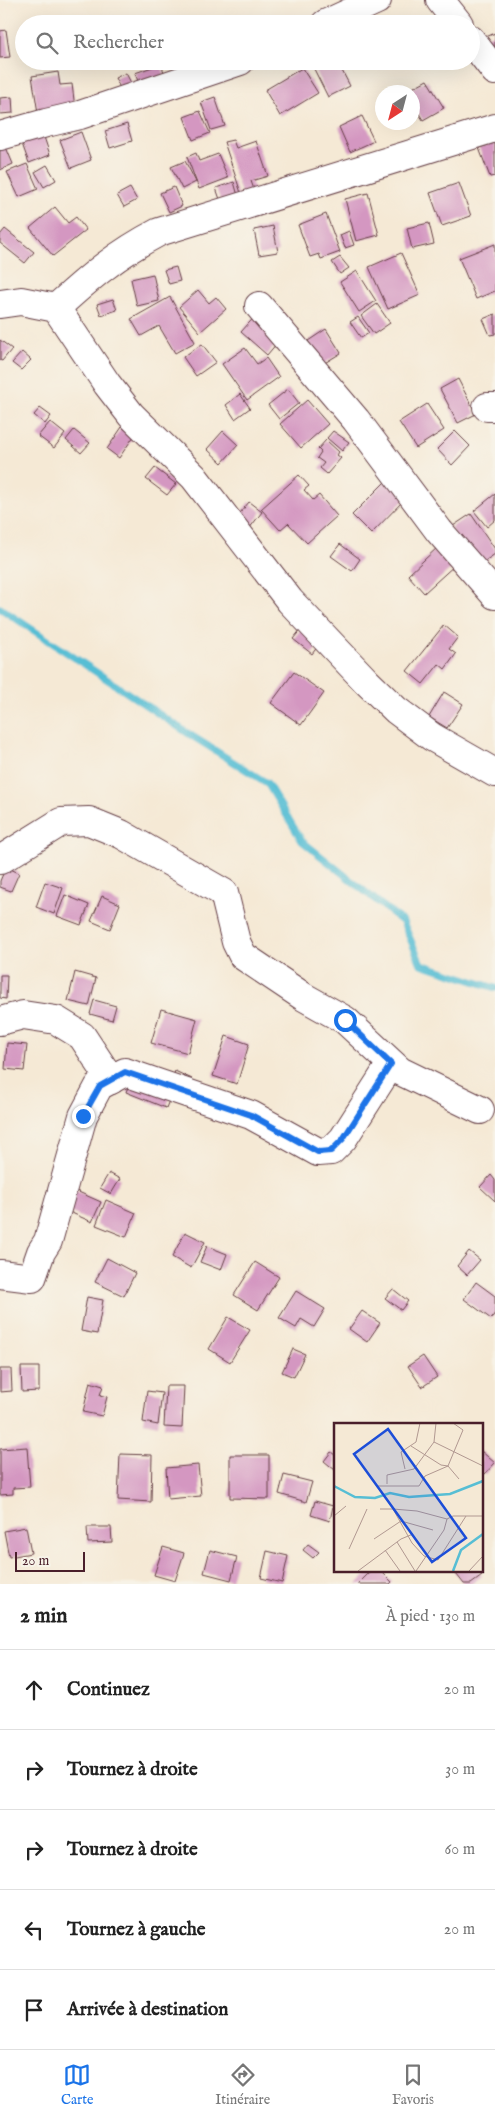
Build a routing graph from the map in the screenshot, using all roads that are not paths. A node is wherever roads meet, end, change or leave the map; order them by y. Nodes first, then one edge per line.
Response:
1 (377, 0) edge
2 (440, 0) edge
3 (344, 15) edge
4 (452, 15) edge
5 (480, 52) edge
6 (213, 70) edge
7 (495, 71) edge
8 (495, 128) edge
9 (0, 136) edge
10 (0, 304) edge
11 (259, 306) dead end
12 (56, 308) junction
13 (495, 595) edge
14 (495, 773) edge
15 (0, 860) edge
16 (0, 1022) edge
17 (391, 1064) junction
18 (111, 1080) junction
19 (480, 1110) dead end
20 (0, 1274) edge

1 - 3 street
2 - 4 street
5 - 7 street
6 - 9 street
8 - 12 street
10 - 12 street
11 - 13 street
12 - 14 street
15 - 17 street
16 - 18 street
17 - 18 street
17 - 19 street
18 - 20 street

